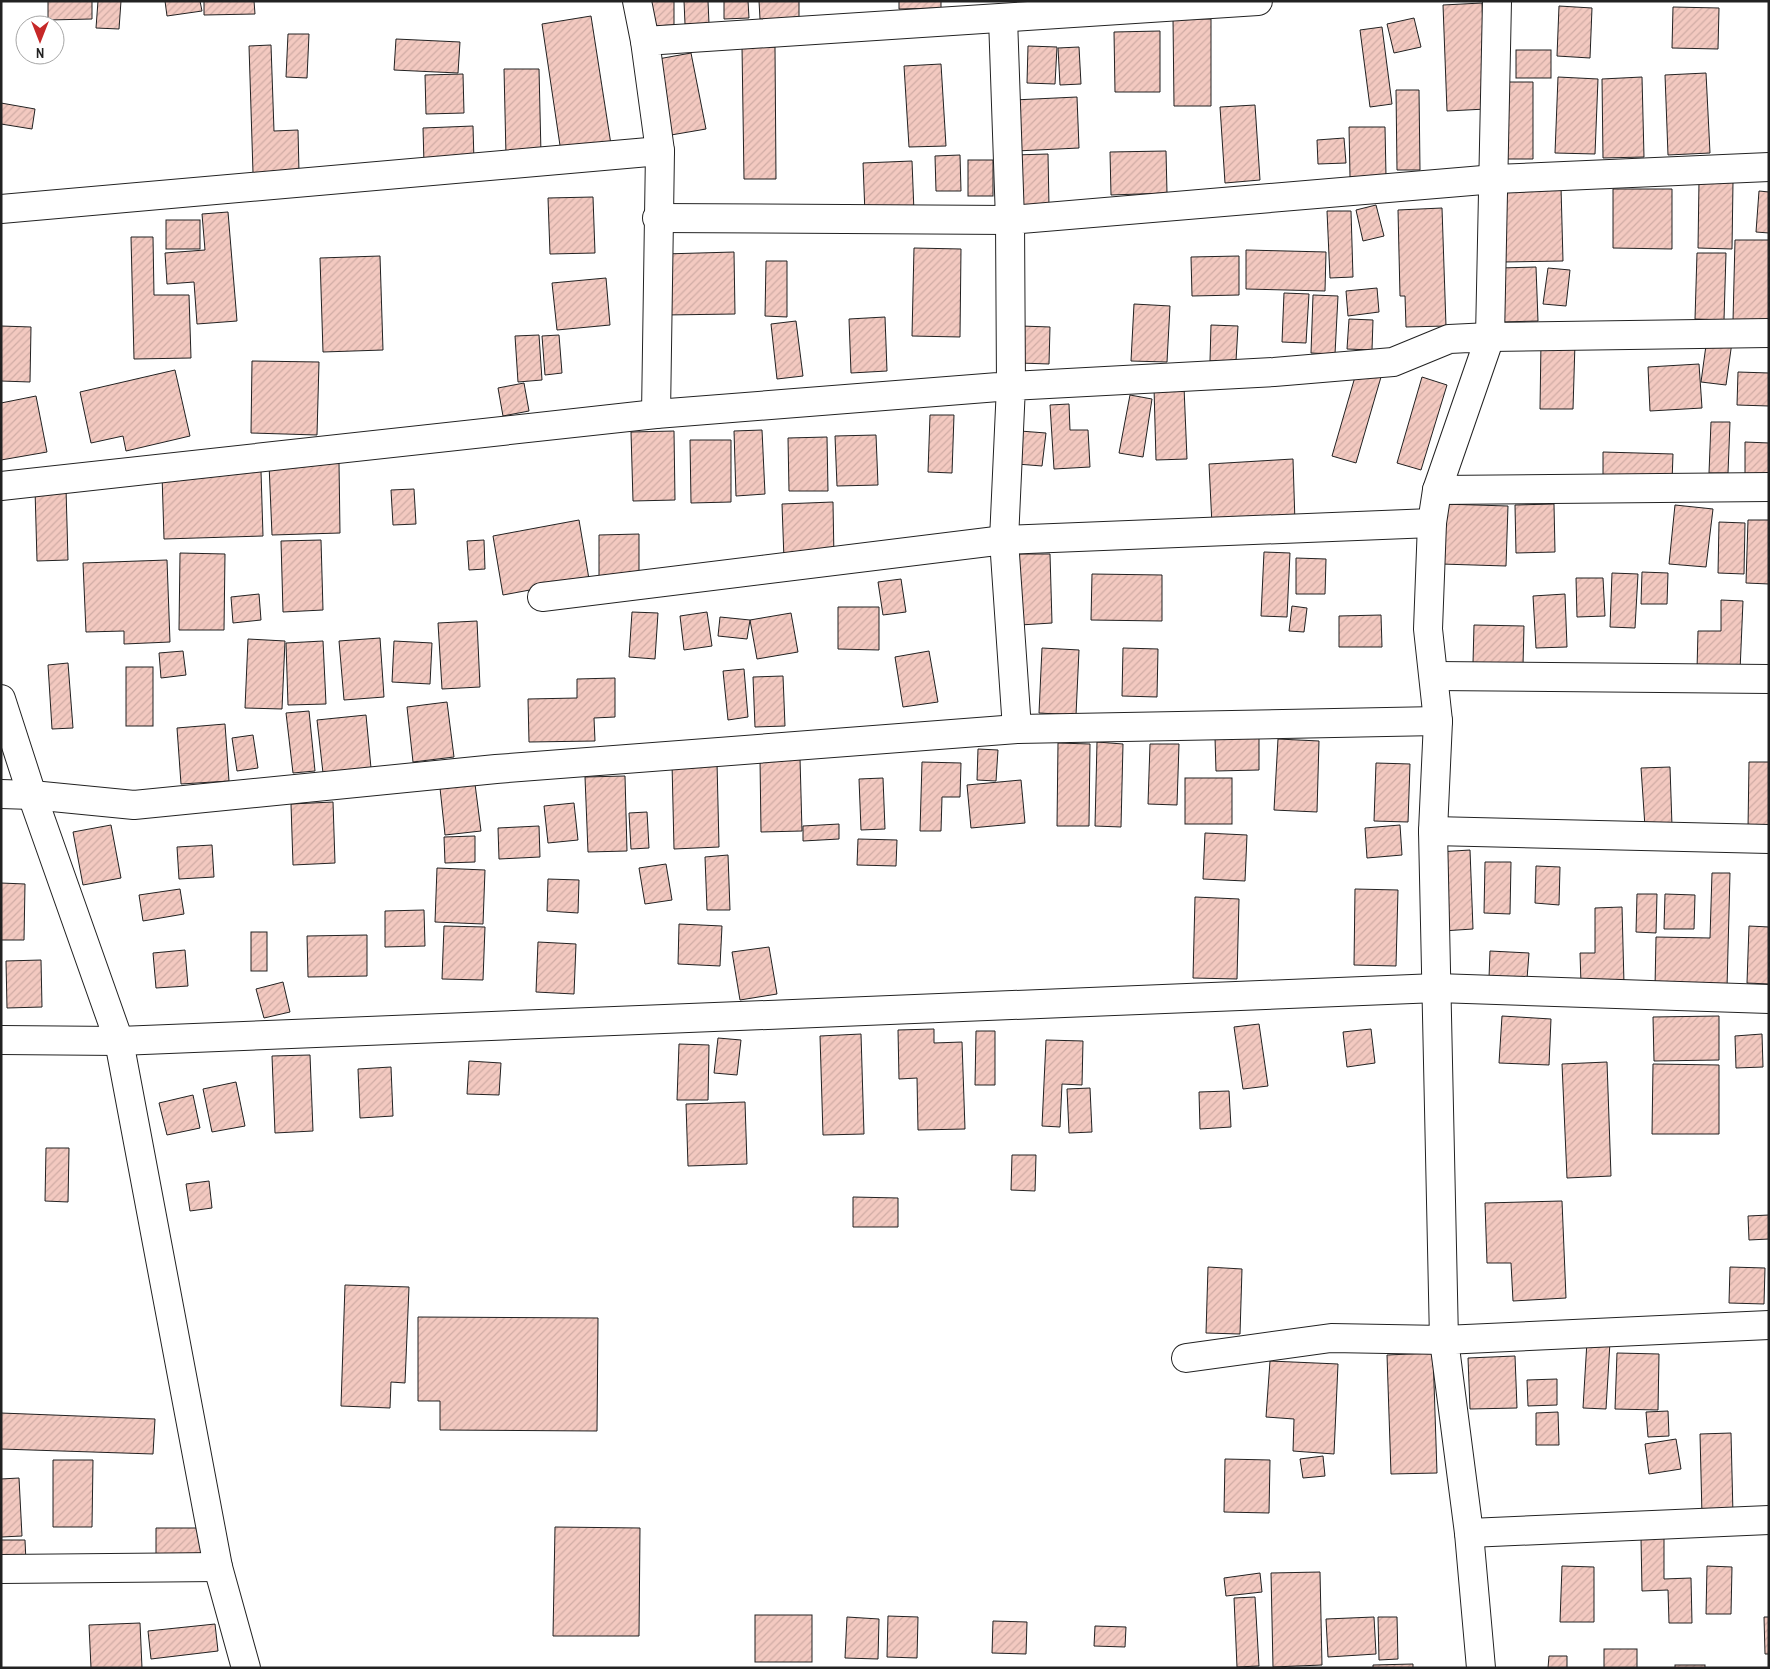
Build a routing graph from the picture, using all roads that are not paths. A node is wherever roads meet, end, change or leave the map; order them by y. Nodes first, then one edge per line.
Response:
1 (637, 1) edge
2 (1258, 1) edge
3 (1497, 1) edge
4 (1003, 18) junction
5 (646, 41) junction
6 (660, 151) junction
7 (1769, 168) edge
8 (1495, 178) junction
9 (1, 209) edge
10 (657, 218) junction
11 (1010, 220) junction
12 (1769, 333) edge
13 (1490, 337) junction
14 (1011, 386) junction
15 (656, 414) junction
16 (1, 486) edge
17 (1769, 486) edge
18 (1437, 490) junction
19 (1432, 523) junction
20 (1004, 540) junction
21 (542, 597) dead end
22 (1435, 676) junction
23 (1769, 679) edge
24 (1, 699) edge
25 (1438, 721) junction
26 (1017, 730) junction
27 (1, 794) edge
28 (32, 795) junction
29 (1433, 831) junction
30 (1769, 839) edge
31 (1437, 988) junction
32 (1769, 999) edge
33 (1, 1040) edge
34 (119, 1041) junction
35 (1769, 1325) edge
36 (1444, 1340) junction
37 (1186, 1358) dead end
38 (1769, 1520) edge
39 (1469, 1533) junction
40 (218, 1567) junction
41 (1, 1569) edge
42 (246, 1668) edge
43 (1482, 1668) edge

1 - 5 street
2 - 4 street
3 - 8 street
4 - 5 street
4 - 11 street
5 - 6 street
6 - 9 street
6 - 10 street
7 - 8 street
8 - 11 street
8 - 13 street
10 - 11 street
10 - 15 street
11 - 14 street
12 - 13 street
13 - 14 street
13 - 18 street
14 - 15 street
14 - 20 street
15 - 16 street
17 - 18 street
18 - 19 street
19 - 20 street
19 - 22 street
20 - 21 street
20 - 26 street
22 - 23 street
22 - 25 street
24 - 28 street
25 - 26 street
25 - 29 street
26 - 28 street
27 - 28 street
28 - 34 street
29 - 30 street
29 - 31 street
31 - 32 street
31 - 34 street
31 - 36 street
33 - 34 street
34 - 40 street
35 - 36 street
36 - 37 street
36 - 39 street
38 - 39 street
39 - 43 street
40 - 41 street
40 - 42 street

